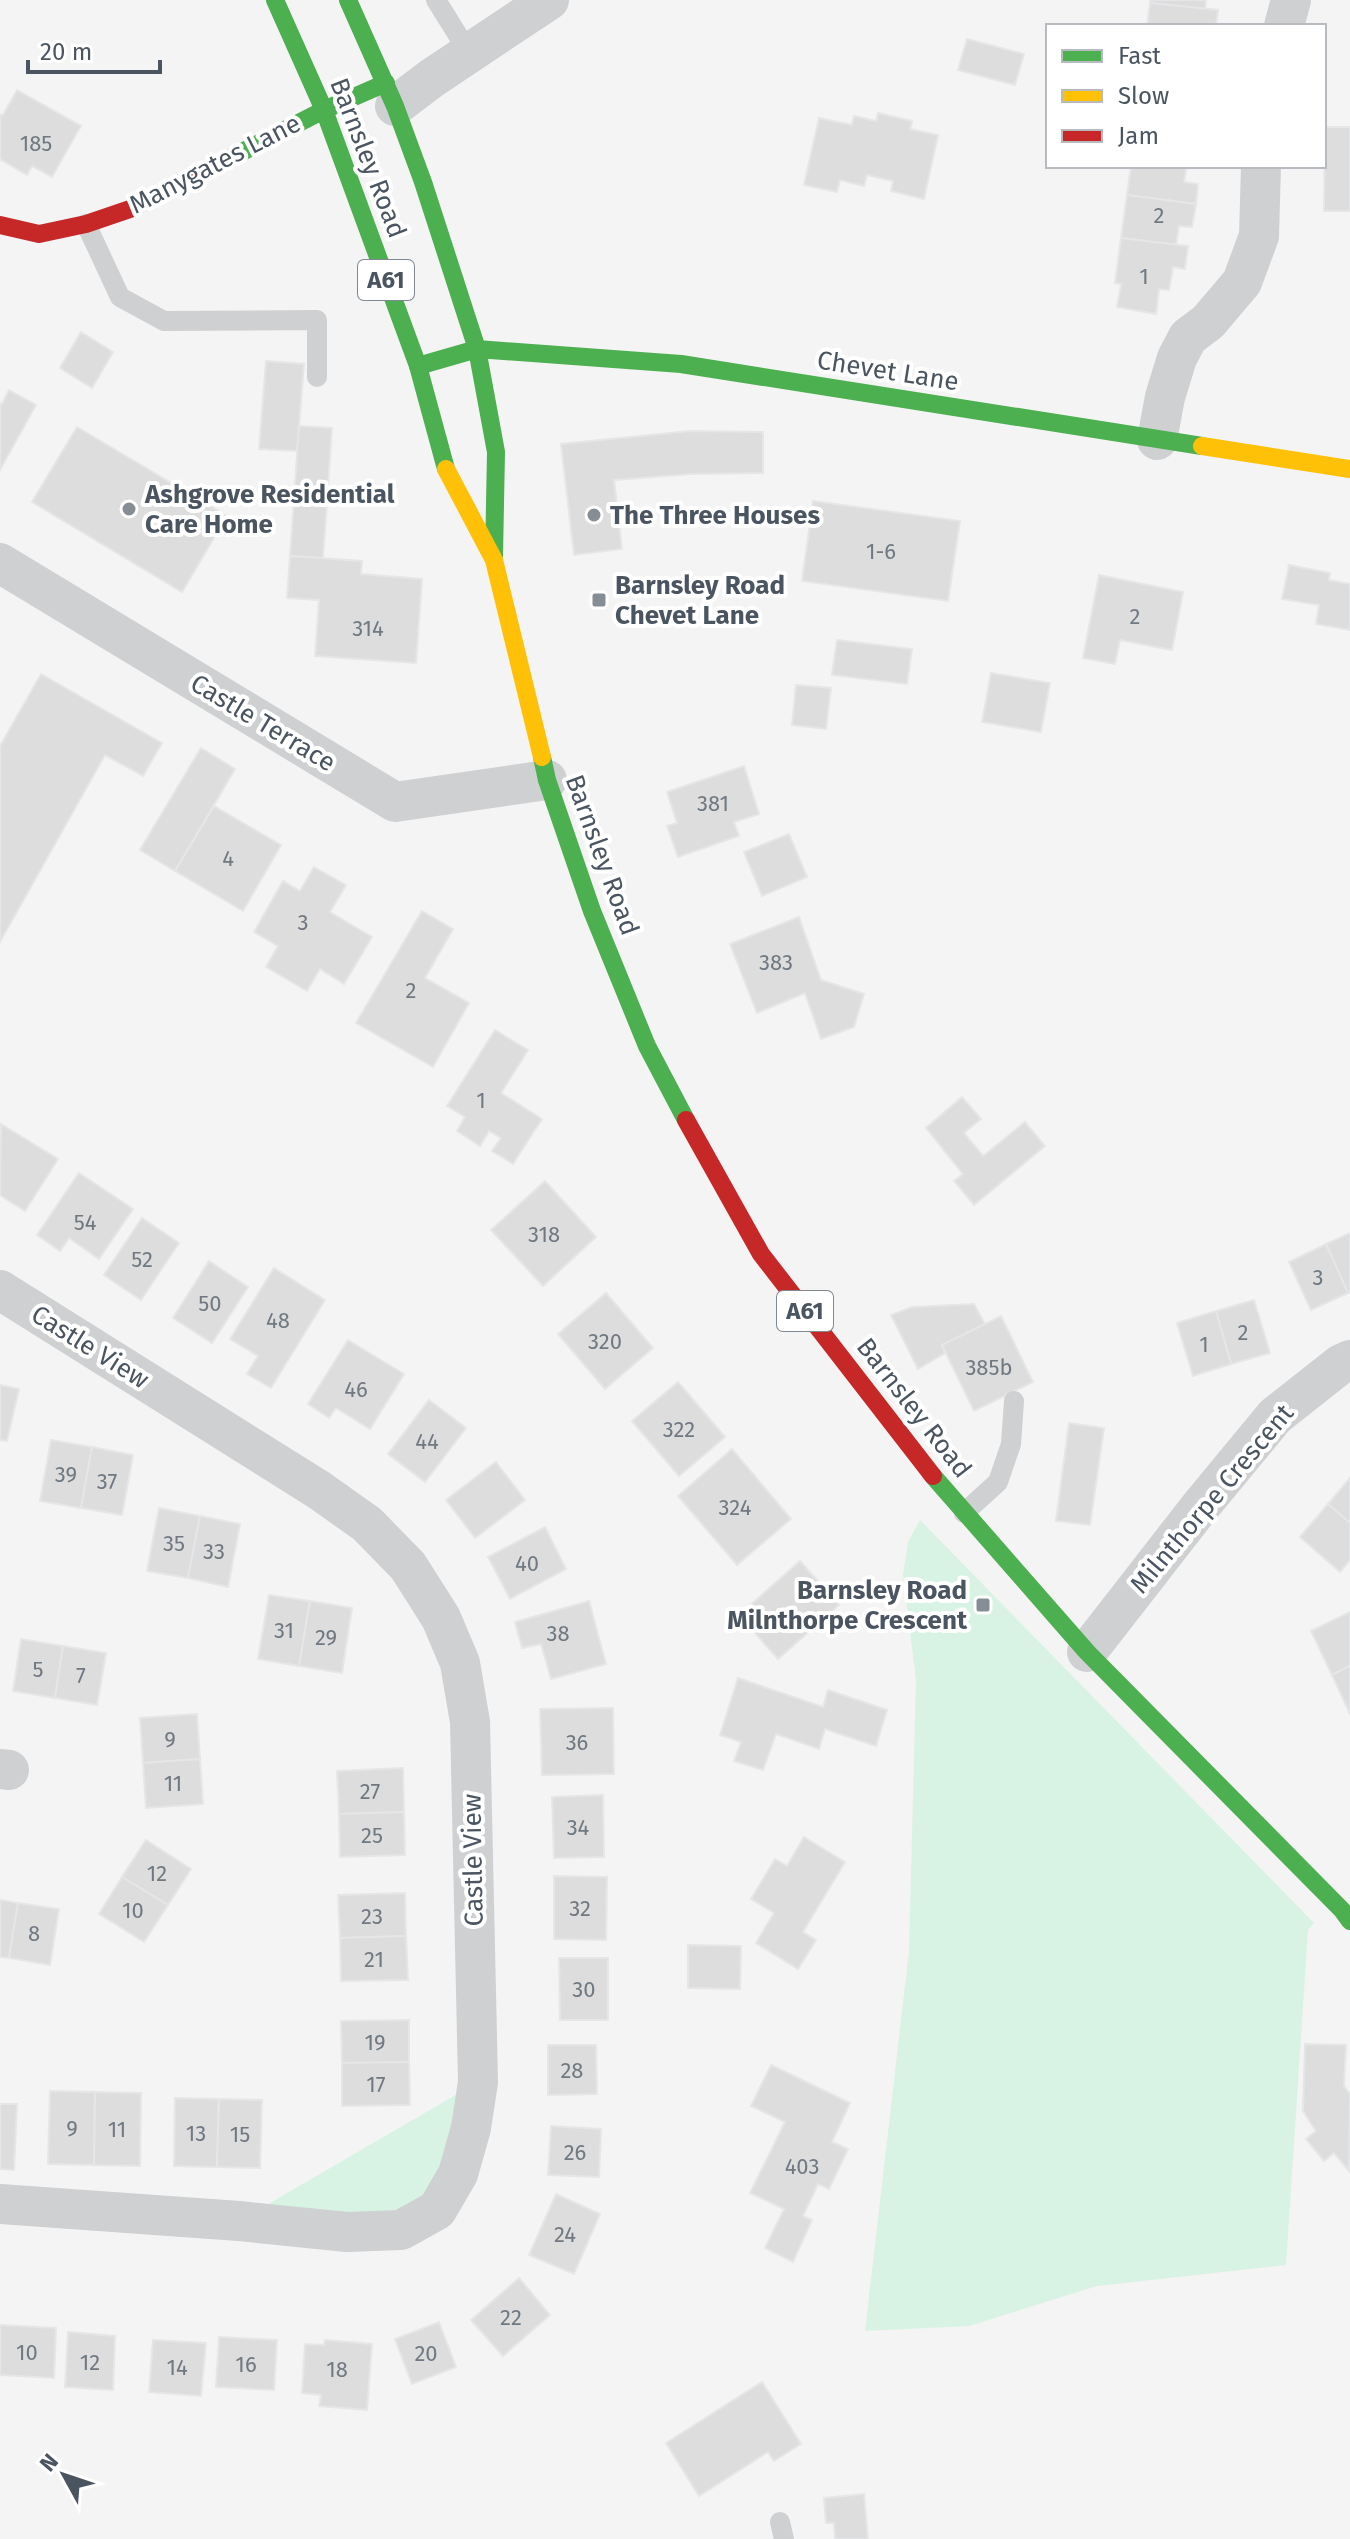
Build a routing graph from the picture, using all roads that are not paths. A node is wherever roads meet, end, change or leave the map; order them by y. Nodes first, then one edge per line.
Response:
1 (275, 0) edge
2 (348, 0) edge
3 (436, 0) edge
4 (549, 0) edge
5 (1291, 0) edge
6 (1285, 24) edge
7 (469, 53) junction
8 (390, 94) junction
9 (324, 110) junction
10 (1261, 168) edge
11 (86, 224) junction
12 (0, 225) edge
13 (477, 349) junction
14 (418, 366) junction
15 (317, 377) dead end
16 (1157, 440) junction
17 (1350, 469) edge
18 (494, 560) junction
19 (0, 563) edge
20 (547, 780) junction
21 (0, 1290) edge
22 (1350, 1360) edge
23 (1014, 1401) dead end
24 (964, 1513) junction
25 (1087, 1652) junction
26 (1350, 1921) edge
27 (0, 2204) edge

1 - 9 main road, Barnsley Road / A61
2 - 8 main road, Barnsley Road / A61
3 - 7 lane
4 - 7 street
5 - 6 street
7 - 8 street
8 - 9 main road, Manygates Lane
8 - 13 main road, Barnsley Road / A61
9 - 11 main road, Manygates Lane
9 - 14 main road, Barnsley Road / A61
10 - 16 street
11 - 12 main road, Manygates Lane
11 - 15 lane
13 - 14 main road, Chevet Lane
13 - 16 main road, Chevet Lane
13 - 18 main road, Barnsley Road / A61
14 - 18 main road, Barnsley Road / A61
16 - 17 main road, Chevet Lane
18 - 20 main road, Barnsley Road / A61
19 - 20 street, Castle Terrace
20 - 24 main road, Barnsley Road / A61
21 - 27 street, Castle View
22 - 25 street, Milnthorpe Crescent
23 - 24 lane
24 - 25 main road, Barnsley Road / A61
25 - 26 main road, Barnsley Road / A61

